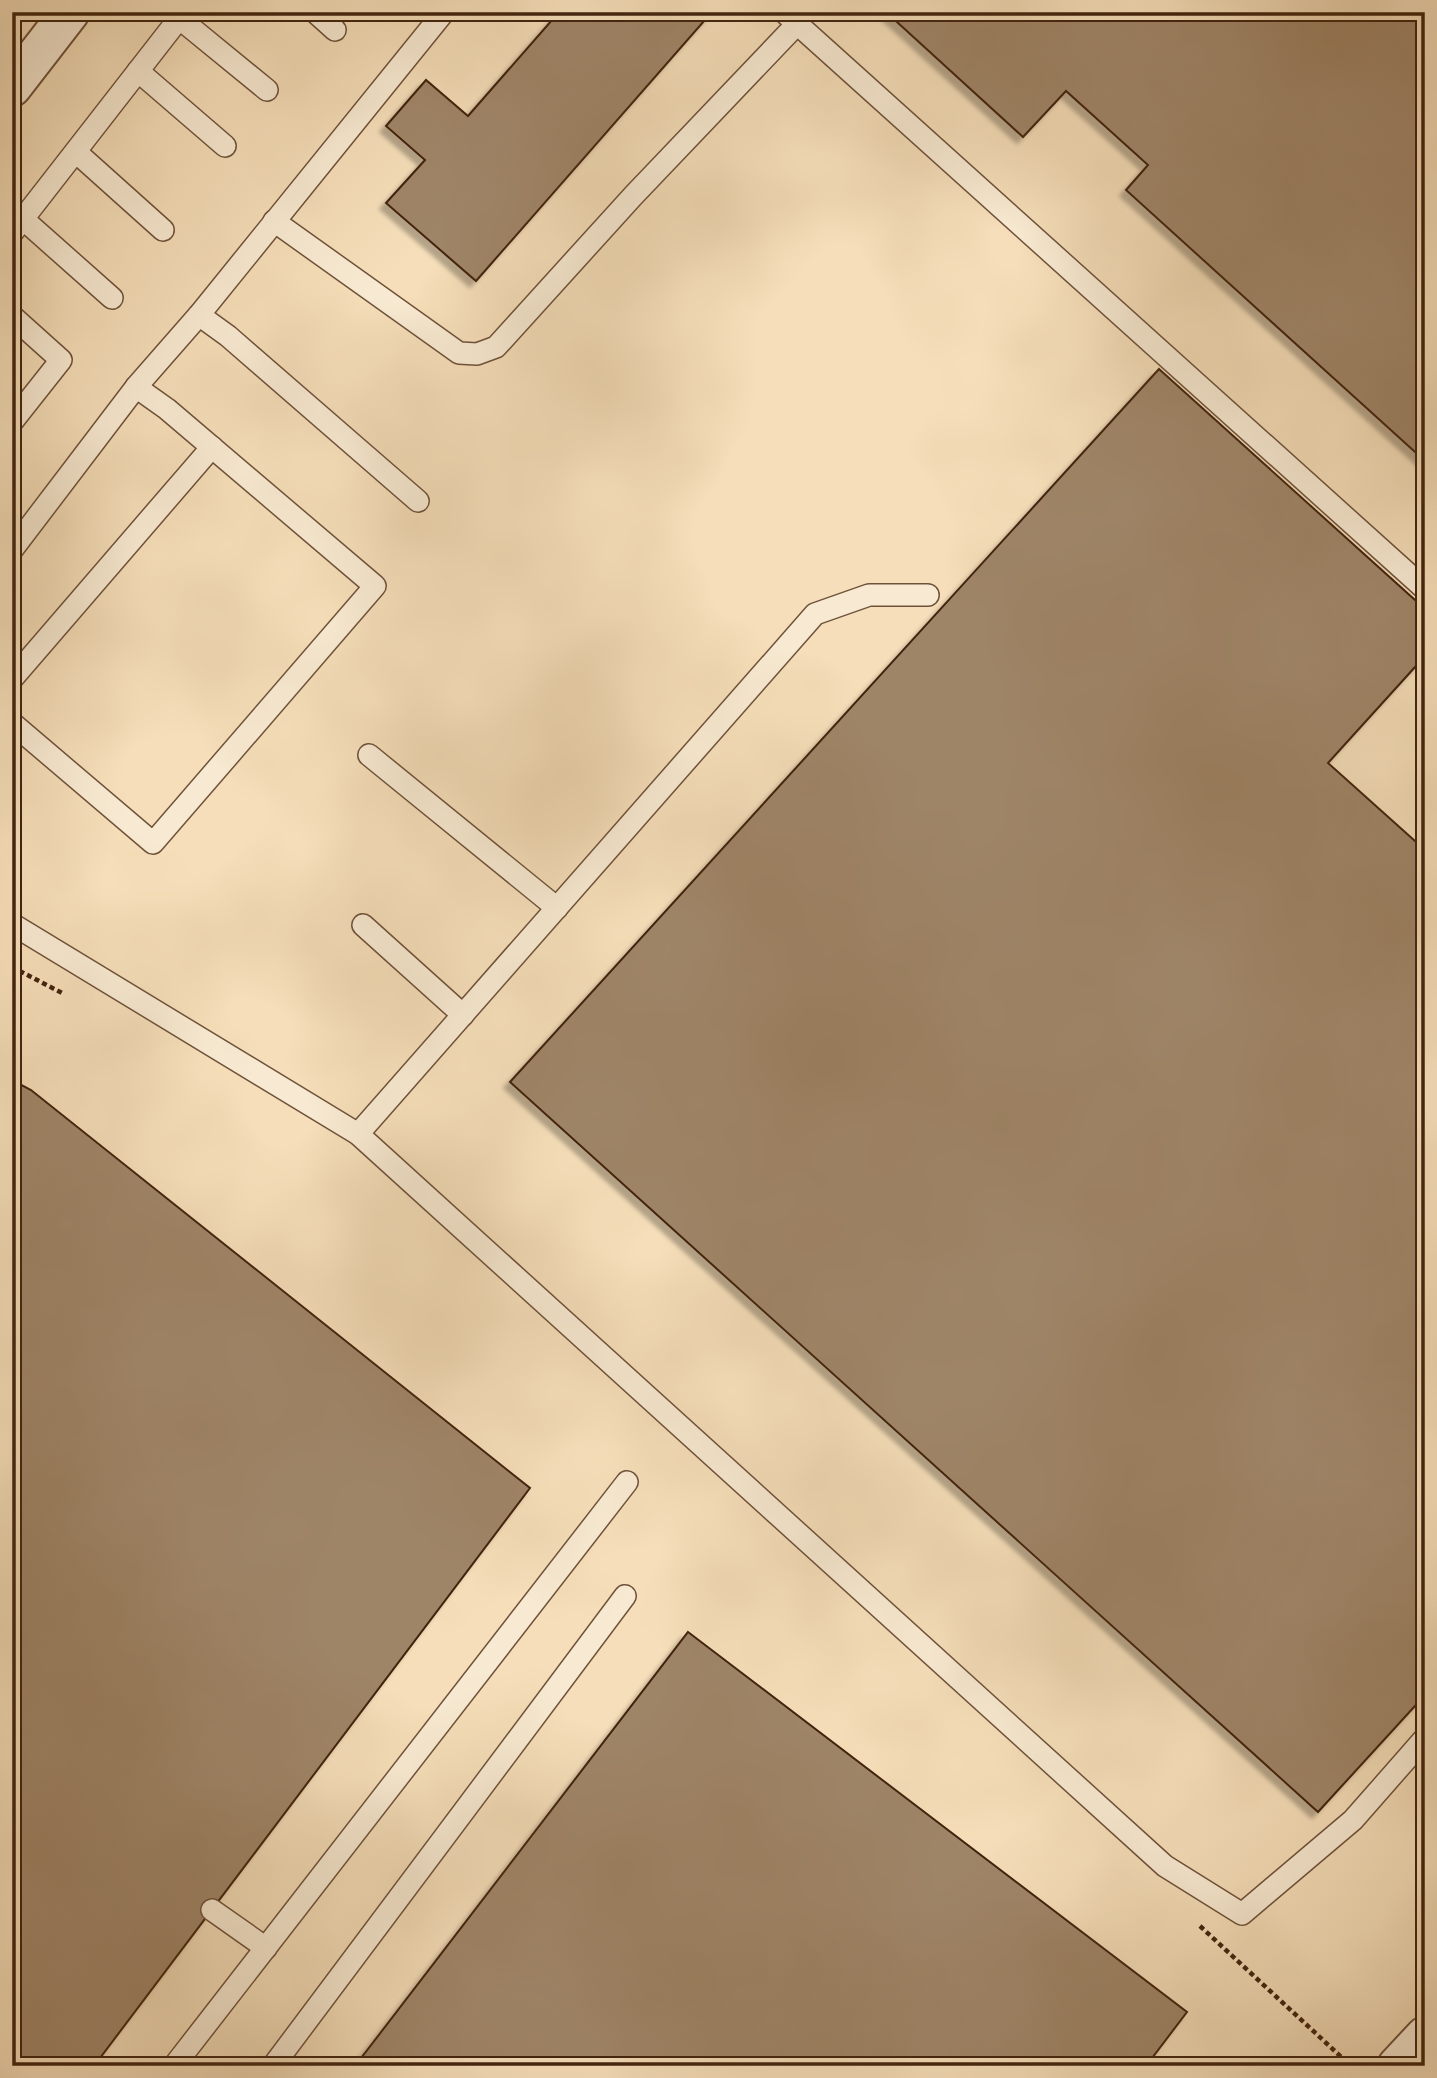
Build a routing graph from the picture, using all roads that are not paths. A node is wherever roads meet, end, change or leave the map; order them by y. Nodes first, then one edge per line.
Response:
1 (70, 12) edge
2 (316, 12) edge
3 (444, 12) edge
4 (182, 15) edge
5 (790, 18) edge
6 (335, 30) dead end
7 (138, 71) junction
8 (12, 87) edge
9 (267, 90) dead end
10 (225, 146) dead end
11 (76, 152) junction
12 (274, 221) junction
13 (18, 226) edge
14 (163, 230) dead end
15 (112, 298) dead end
16 (199, 315) junction
17 (12, 316) edge
18 (136, 387) junction
19 (12, 422) edge
20 (212, 447) junction
21 (418, 502) dead end
22 (12, 550) edge
23 (1425, 589) edge
24 (928, 595) dead end
25 (12, 679) edge
26 (12, 723) edge
27 (369, 755) dead end
28 (557, 908) junction
29 (12, 924) edge
30 (363, 925) dead end
31 (463, 1015) junction
32 (358, 1134) junction
33 (627, 1482) dead end
34 (625, 1596) dead end
35 (1425, 1738) edge
36 (212, 1910) dead end
37 (266, 1948) junction
38 (1425, 2036) edge
39 (174, 2066) edge
40 (273, 2066) edge
41 (1397, 2066) edge

1 - 8 street
2 - 6 lane
3 - 12 lane
4 - 7 lane
4 - 9 lane
5 - 12 lane
5 - 23 lane
7 - 10 lane
7 - 11 lane
11 - 13 lane
11 - 14 lane
12 - 16 lane
13 - 15 lane
16 - 18 lane
16 - 21 lane
17 - 19 lane
18 - 20 lane
18 - 22 lane
20 - 25 lane
20 - 26 lane
24 - 28 lane
27 - 28 lane
28 - 31 lane
29 - 32 lane
30 - 31 lane
31 - 32 lane
32 - 35 lane
33 - 37 lane
34 - 40 lane
36 - 37 lane
37 - 39 lane
38 - 41 street

